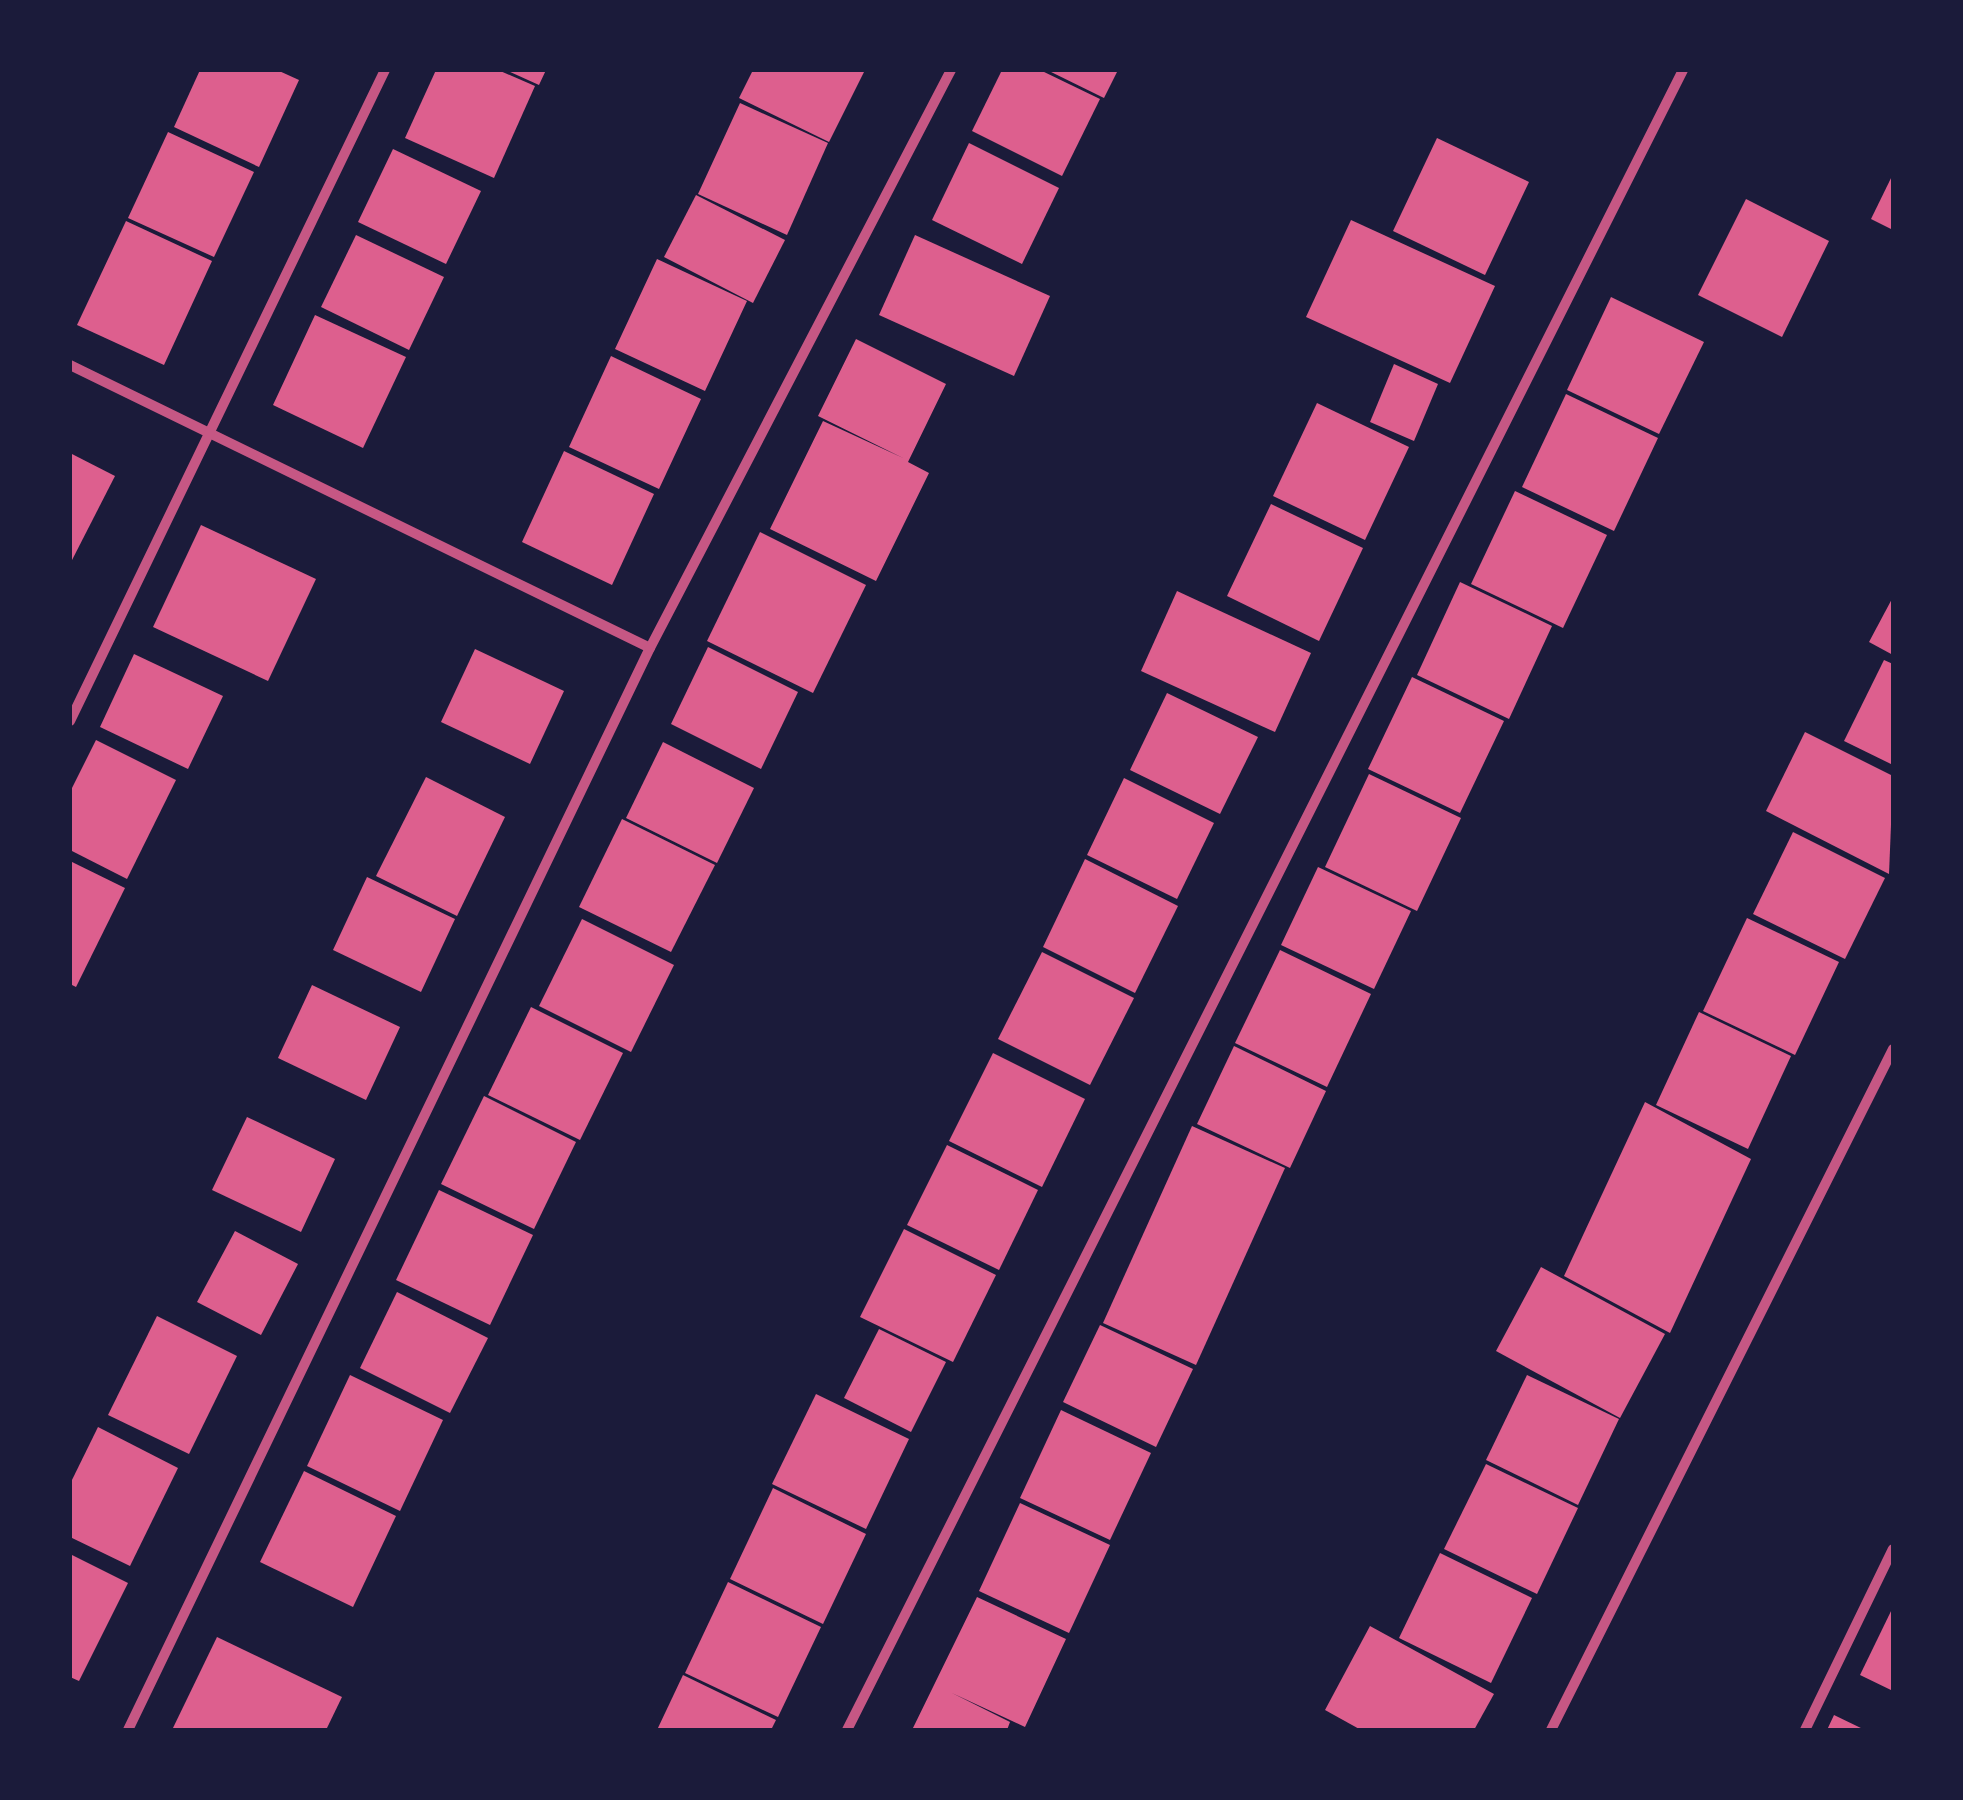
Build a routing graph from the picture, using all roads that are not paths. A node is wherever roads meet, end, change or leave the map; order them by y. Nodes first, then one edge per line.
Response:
1 (385, 70) edge
2 (951, 70) edge
3 (1683, 70) edge
4 (70, 365) edge
5 (212, 435) junction
6 (650, 648) junction
7 (70, 721) edge
8 (1893, 1049) edge
9 (1893, 1549) edge
10 (128, 1730) edge
11 (847, 1730) edge
12 (1551, 1730) edge
13 (1805, 1730) edge

1 - 5 street
2 - 6 street
3 - 11 street
4 - 5 street
5 - 6 street
5 - 7 street
6 - 10 street
8 - 12 street
9 - 13 street

